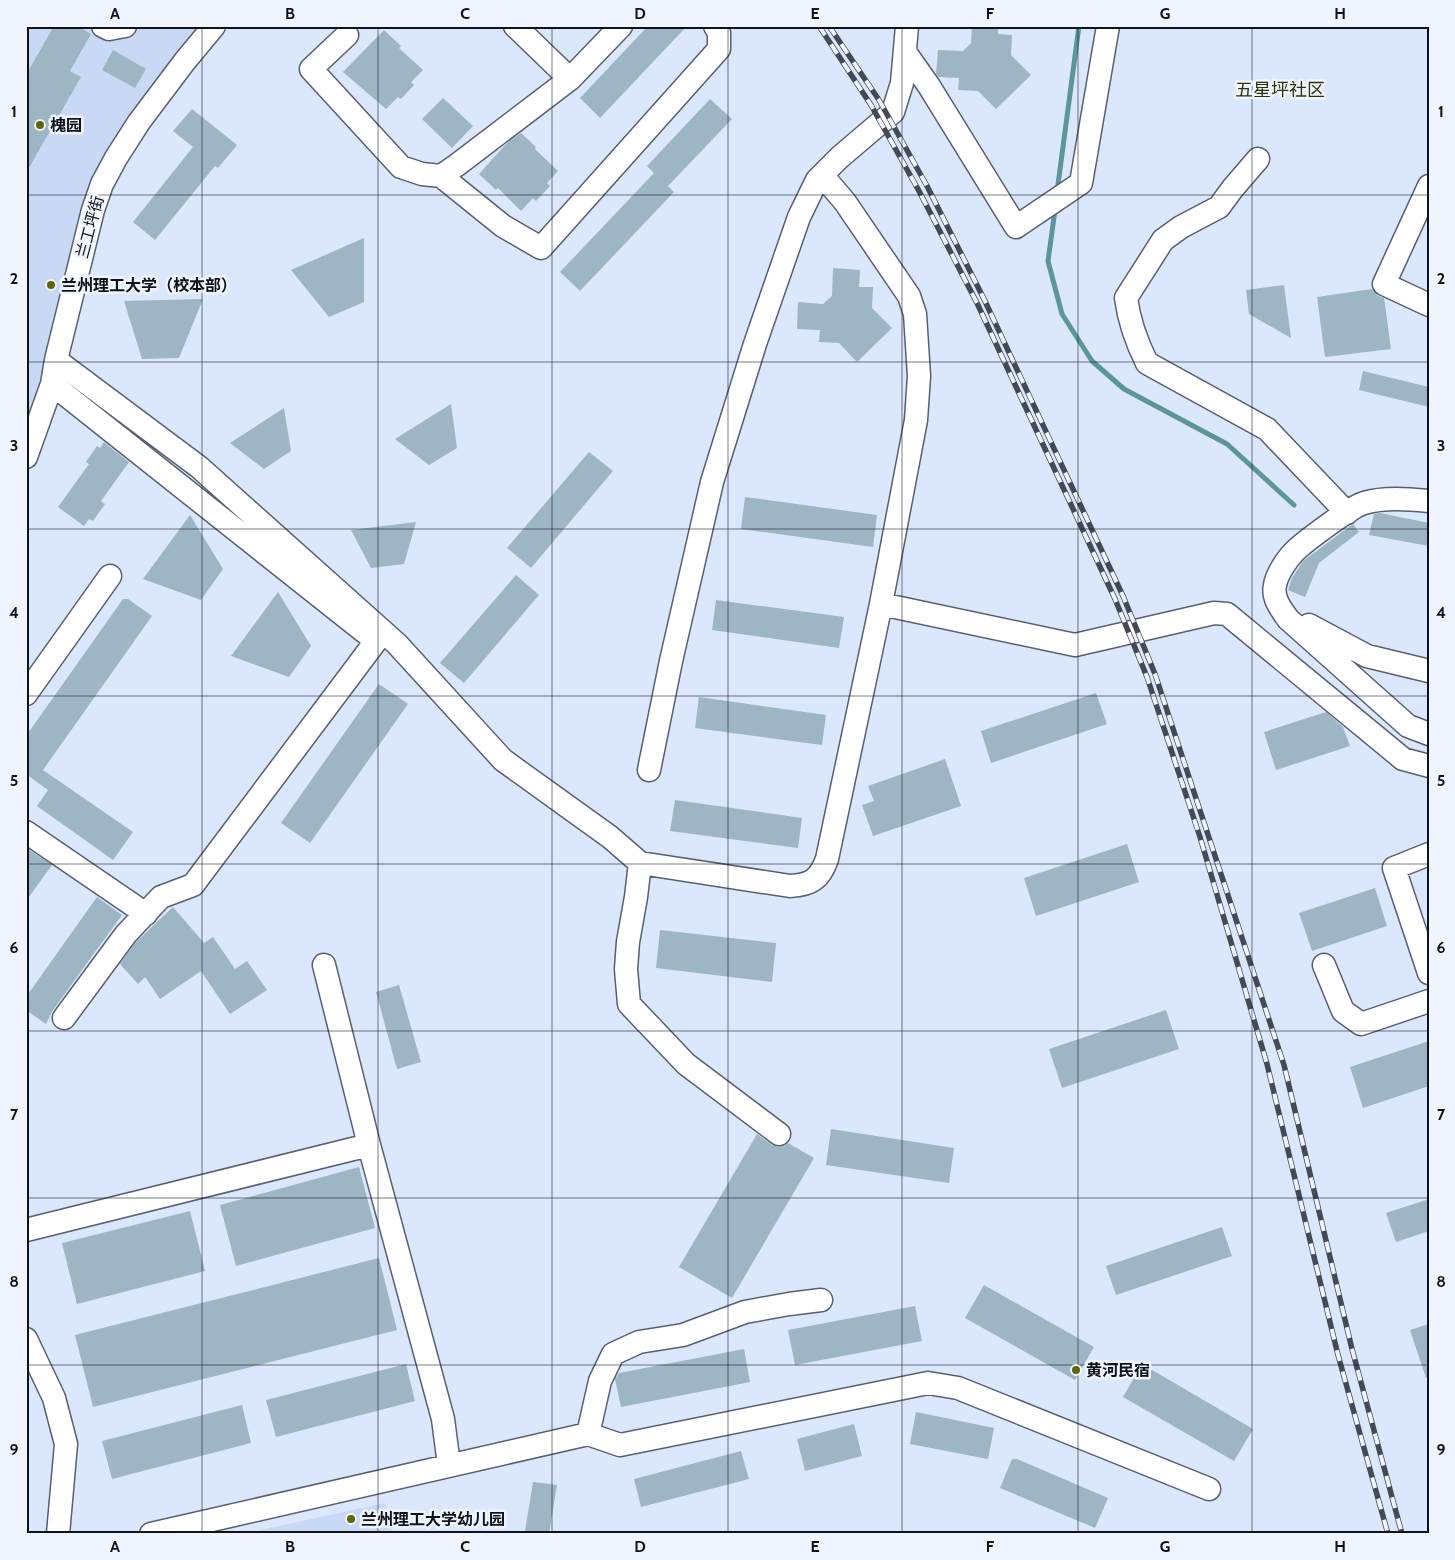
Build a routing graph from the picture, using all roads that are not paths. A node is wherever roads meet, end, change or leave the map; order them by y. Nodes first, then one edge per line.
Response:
1 (103, 26) edge
2 (125, 26) edge
3 (214, 26) edge
4 (515, 26) edge
5 (622, 26) edge
6 (716, 26) edge
7 (907, 26) edge
8 (1105, 28) edge
9 (347, 29) edge
10 (905, 52) junction
11 (570, 79) junction
12 (1258, 159) dead end
13 (822, 175) junction
14 (441, 176) junction
15 (1429, 186) edge
16 (1429, 305) edge
17 (56, 360) junction
18 (52, 384) junction
19 (26, 457) edge
20 (1429, 501) edge
21 (1347, 513) junction
22 (110, 576) dead end
23 (1276, 602) junction
24 (881, 604) junction
25 (34, 667) edge
26 (1429, 671) edge
27 (26, 694) edge
28 (1429, 734) edge
29 (1429, 766) edge
30 (649, 770) dead end
31 (26, 832) edge
32 (1429, 854) edge
33 (640, 863) junction
34 (146, 914) junction
35 (324, 965) dead end
36 (1324, 965) dead end
37 (1429, 973) edge
38 (1429, 1002) edge
39 (64, 1018) dead end
40 (779, 1134) dead end
41 (369, 1145) junction
42 (26, 1230) edge
43 (820, 1300) dead end
44 (26, 1338) edge
45 (588, 1434) junction
46 (449, 1465) junction
47 (1209, 1489) dead end
48 (58, 1534) edge
49 (151, 1534) edge

1 - 2 street
3 - 17 street, 兰工坪街
4 - 11 street
5 - 11 street
6 - 14 street
7 - 10 street
8 - 10 street
9 - 14 street
10 - 13 street
11 - 14 street
12 - 21 street
13 - 24 street
13 - 30 street
15 - 16 street
17 - 18 street, 兰工坪街
17 - 33 street
18 - 19 street, 兰工坪街
18 - 34 street
20 - 21 street
21 - 23 street
22 - 25 street
23 - 26 street
23 - 28 street
24 - 29 street
24 - 33 street
25 - 27 street
31 - 34 street
32 - 37 street
33 - 40 street
34 - 39 street
35 - 41 street
36 - 38 street
41 - 42 street
41 - 46 street
43 - 45 street
44 - 48 street
45 - 46 street
45 - 47 street
46 - 49 street

